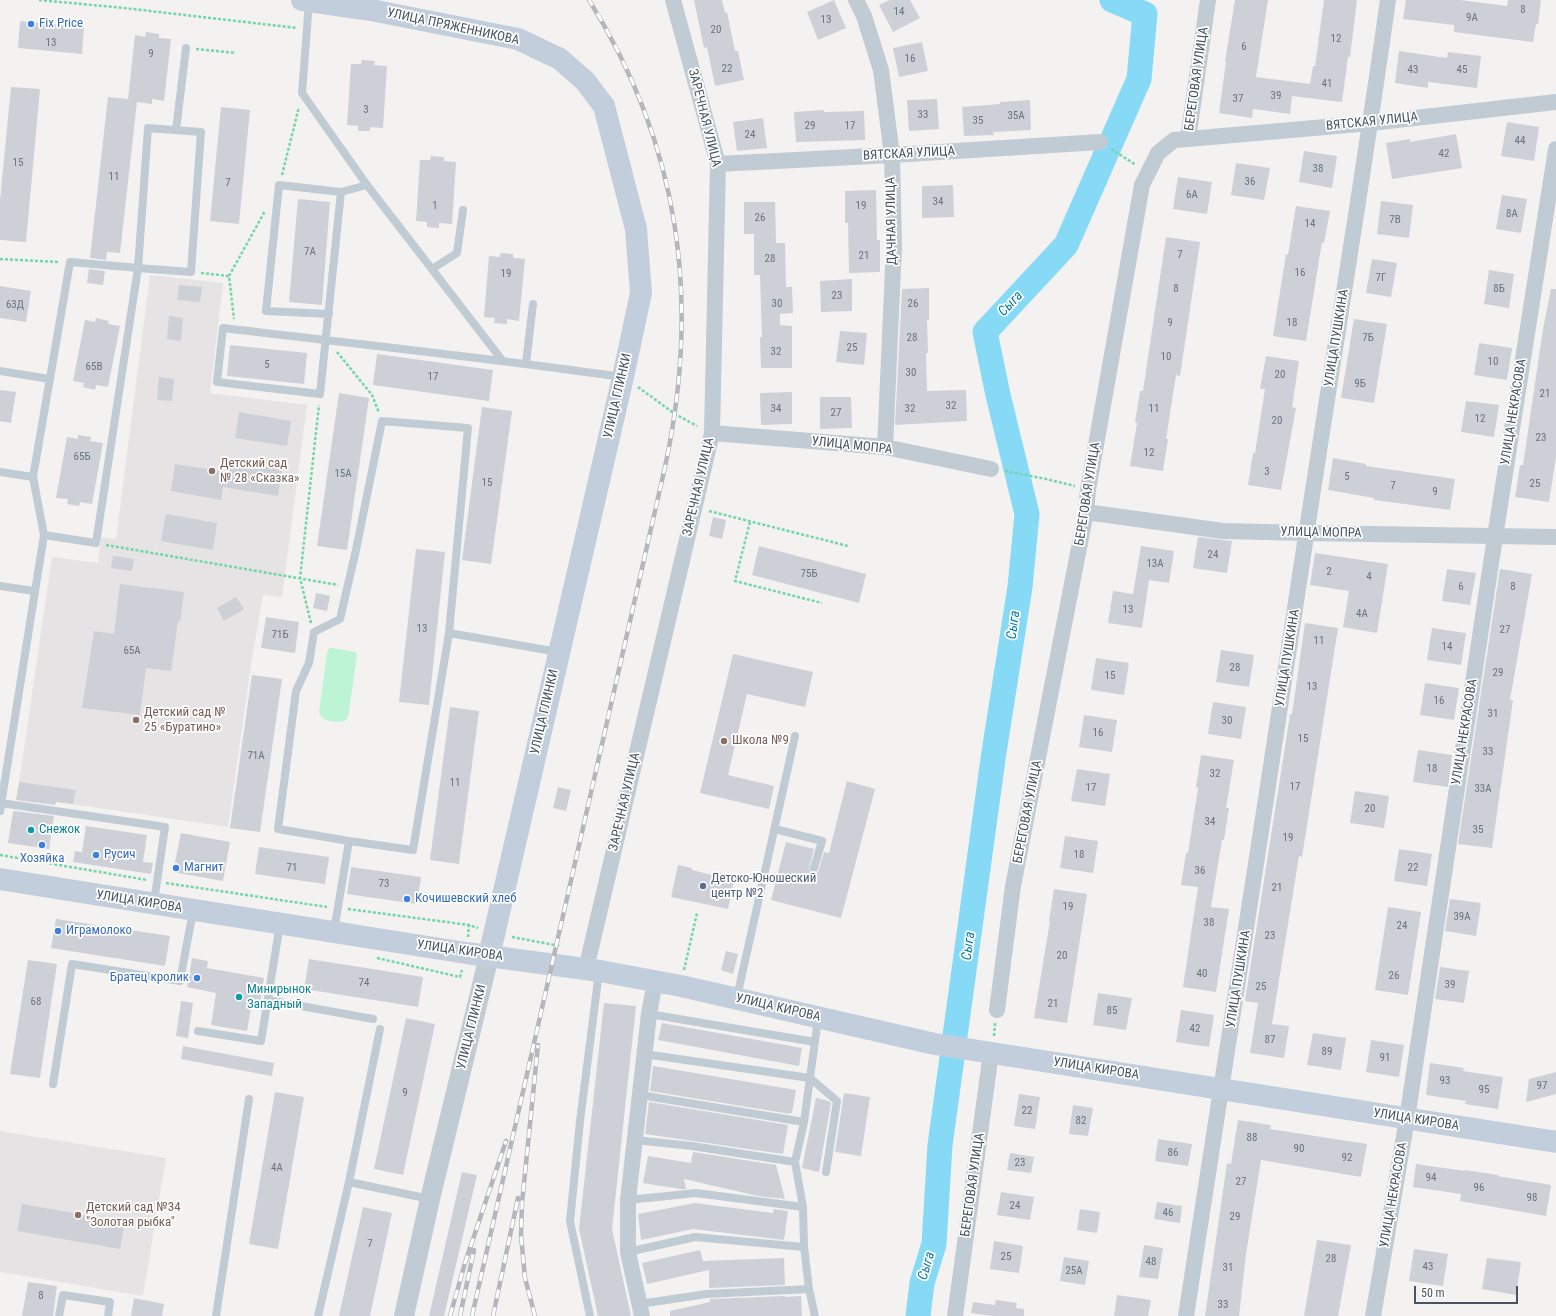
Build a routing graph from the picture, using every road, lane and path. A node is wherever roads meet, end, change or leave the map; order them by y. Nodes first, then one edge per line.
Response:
1 (39, 0) edge
2 (306, 0) edge
3 (673, 0) edge
4 (856, 0) edge
5 (1208, 0) edge
6 (1388, 0) edge
7 (366, 4) edge
8 (307, 30) junction
9 (186, 48) joint
10 (236, 53) dead end
11 (302, 92) junction
12 (1556, 102) edge
13 (604, 106) joint
14 (1371, 122) junction
15 (176, 130) junction
16 (1188, 139) junction
17 (1100, 142) joint
18 (1556, 149) edge
19 (892, 156) junction
20 (718, 164) junction
21 (1148, 173) junction
22 (279, 185) junction
23 (367, 185) junction
24 (341, 192) junction
25 (463, 210) dead end
26 (0, 259) edge
27 (70, 262) junction
28 (138, 268) junction
29 (432, 269) junction
30 (191, 272) junction
31 (229, 276) junction
32 (533, 304) dead end
33 (328, 314) junction
34 (235, 330) junction
35 (326, 339) junction
36 (502, 360) junction
37 (526, 363) junction
38 (0, 371) edge
39 (623, 377) junction
40 (50, 379) junction
41 (320, 394) junction
42 (382, 421) junction
43 (712, 433) junction
44 (885, 448) junction
45 (998, 470) joint
46 (0, 472) edge
47 (33, 477) junction
48 (1088, 490) junction
49 (695, 508) junction
50 (1086, 512) junction
51 (750, 522) junction
52 (1306, 533) junction
53 (44, 535) junction
54 (1495, 537) junction
55 (1556, 537) edge
56 (96, 543) junction
57 (848, 546) dead end
58 (300, 578) junction
59 (0, 586) edge
60 (348, 587) junction
61 (34, 591) junction
62 (822, 603) dead end
63 (314, 632) junction
64 (449, 633) junction
65 (559, 652) junction
66 (796, 736) dead end
67 (1, 802) edge
68 (775, 829) junction
69 (349, 841) junction
70 (0, 855) edge
71 (814, 868) dead end
72 (0, 879) edge
73 (157, 881) junction
74 (153, 904) junction
75 (338, 908) junction
76 (193, 911) junction
77 (697, 913) dead end
78 (280, 924) junction
79 (469, 925) dead end
80 (334, 932) junction
81 (489, 956) junction
82 (593, 970) junction
83 (655, 981) junction
84 (681, 986) junction
85 (737, 999) junction
86 (268, 1000) junction
87 (997, 1010) dead end
88 (649, 1014) junction
89 (819, 1018) junction
90 (373, 1019) dead end
91 (380, 1029) dead end
92 (198, 1031) dead end
93 (815, 1042) junction
94 (991, 1053) junction
95 (644, 1054) junction
96 (810, 1078) junction
97 (53, 1084) dead end
98 (1223, 1089) junction
99 (640, 1096) junction
100 (249, 1099) dead end
101 (1407, 1119) junction
102 (804, 1122) junction
103 (635, 1140) junction
104 (1556, 1142) edge
105 (795, 1162) junction
106 (826, 1172) dead end
107 (350, 1182) junction
108 (430, 1199) junction
109 (628, 1200) junction
110 (803, 1207) junction
111 (804, 1247) junction
112 (628, 1252) junction
113 (809, 1289) junction
114 (641, 1310) edge
115 (59, 1316) edge
116 (108, 1316) edge
117 (216, 1316) edge
118 (318, 1316) edge
119 (404, 1316) edge
120 (590, 1316) edge
121 (815, 1316) edge
122 (954, 1316) edge
123 (1186, 1316) edge
124 (1373, 1316) edge

1 - 8 path
2 - 7 main road, УЛИЦА ПРЯЖЕННИКОВА
2 - 8 lane
3 - 20 street, ЗАРЕЧНАЯ УЛИЦА
4 - 19 street, ДАЧНАЯ УЛИЦА
5 - 16 street, БЕРЕГОВАЯ УЛИЦА
6 - 14 street, УЛИЦА ПУШКИНА
7 - 13 main road, УЛИЦА ПРЯЖЕННИКОВА
8 - 11 lane
9 - 10 path
9 - 15 lane
11 - 22 path
11 - 23 lane
12 - 14 street, ВЯТСКАЯ УЛИЦА
13 - 39 main road, УЛИЦА ГЛИНКИ
14 - 16 street, ВЯТСКАЯ УЛИЦА
14 - 52 street, УЛИЦА ПУШКИНА
15 - 28 lane
15 - 30 lane
16 - 21 street, БЕРЕГОВАЯ УЛИЦА
17 - 19 street, ВЯТСКАЯ УЛИЦА
17 - 21 path
18 - 54 street, УЛИЦА НЕКРАСОВА
19 - 20 street, ВЯТСКАЯ УЛИЦА
19 - 44 street, ДАЧНАЯ УЛИЦА
20 - 43 street, ЗАРЕЧНАЯ УЛИЦА
21 - 48 street, БЕРЕГОВАЯ УЛИЦА
22 - 24 lane
22 - 31 path
22 - 33 lane
23 - 24 lane
23 - 29 lane
24 - 33 lane
25 - 29 lane
26 - 27 path
27 - 28 lane
27 - 40 lane
28 - 30 lane
28 - 56 lane
29 - 36 lane
30 - 31 path
31 - 34 path
32 - 37 lane
33 - 35 lane
34 - 35 lane
34 - 41 lane
35 - 36 lane
35 - 41 lane
35 - 42 path
36 - 37 lane
37 - 39 lane
38 - 40 lane
39 - 43 path
39 - 65 main road, УЛИЦА ГЛИНКИ
40 - 47 lane
41 - 58 path
42 - 60 lane
42 - 64 lane
43 - 44 street, УЛИЦА МОПРА
43 - 49 street, ЗАРЕЧНАЯ УЛИЦА
44 - 45 street, УЛИЦА МОПРА
45 - 48 path
46 - 47 lane
47 - 53 lane
48 - 50 street, БЕРЕГОВАЯ УЛИЦА
49 - 51 path
49 - 82 street, ЗАРЕЧНАЯ УЛИЦА
50 - 52 street, УЛИЦА МОПРА
50 - 87 street, БЕРЕГОВАЯ УЛИЦА
51 - 57 path
51 - 62 path
52 - 54 street, УЛИЦА МОПРА
52 - 98 street, УЛИЦА ПУШКИНА
53 - 56 lane
53 - 61 lane
54 - 55 street, УЛИЦА МОПРА
54 - 101 street, УЛИЦА НЕКРАСОВА
56 - 58 path
58 - 60 path
58 - 63 path
59 - 61 lane
60 - 63 lane
61 - 67 lane
63 - 69 lane
64 - 65 lane
64 - 69 lane
65 - 81 main road, УЛИЦА ГЛИНКИ
66 - 68 lane
67 - 73 lane
68 - 71 lane
68 - 85 lane
69 - 75 lane
70 - 73 path
72 - 74 main road, УЛИЦА КИРОВА
73 - 74 lane
73 - 75 path
74 - 76 main road, УЛИЦА КИРОВА
75 - 79 path
75 - 80 lane
76 - 78 main road, УЛИЦА КИРОВА
76 - 97 lane
77 - 84 path
78 - 80 main road, УЛИЦА КИРОВА
78 - 86 lane
80 - 81 main road, УЛИЦА КИРОВА
81 - 82 main road, УЛИЦА КИРОВА
81 - 108 street, УЛИЦА ГЛИНКИ
82 - 83 main road, УЛИЦА КИРОВА
82 - 120 lane
83 - 84 main road, УЛИЦА КИРОВА
83 - 88 street
84 - 85 main road, УЛИЦА КИРОВА
85 - 89 main road, УЛИЦА КИРОВА
86 - 90 lane
86 - 92 lane
88 - 93 lane
88 - 95 street
89 - 93 lane
89 - 94 main road, УЛИЦА КИРОВА
91 - 107 lane
93 - 96 lane
94 - 98 main road, УЛИЦА КИРОВА
94 - 122 street, БЕРЕГОВАЯ УЛИЦА
95 - 96 lane
95 - 99 street
96 - 102 lane
96 - 106 lane
98 - 101 main road, УЛИЦА КИРОВА
98 - 123 street, УЛИЦА ПУШКИНА
99 - 102 lane
99 - 103 street
100 - 117 lane
101 - 104 main road, УЛИЦА КИРОВА
101 - 124 street, УЛИЦА НЕКРАСОВА
102 - 105 lane
103 - 105 lane
103 - 109 street
105 - 110 lane
107 - 108 lane
107 - 118 lane
108 - 119 street, УЛИЦА ГЛИНКИ
109 - 110 lane
109 - 112 street
110 - 111 lane
111 - 112 lane
111 - 113 lane
112 - 114 street
113 - 114 lane
113 - 121 lane
115 - 116 lane

